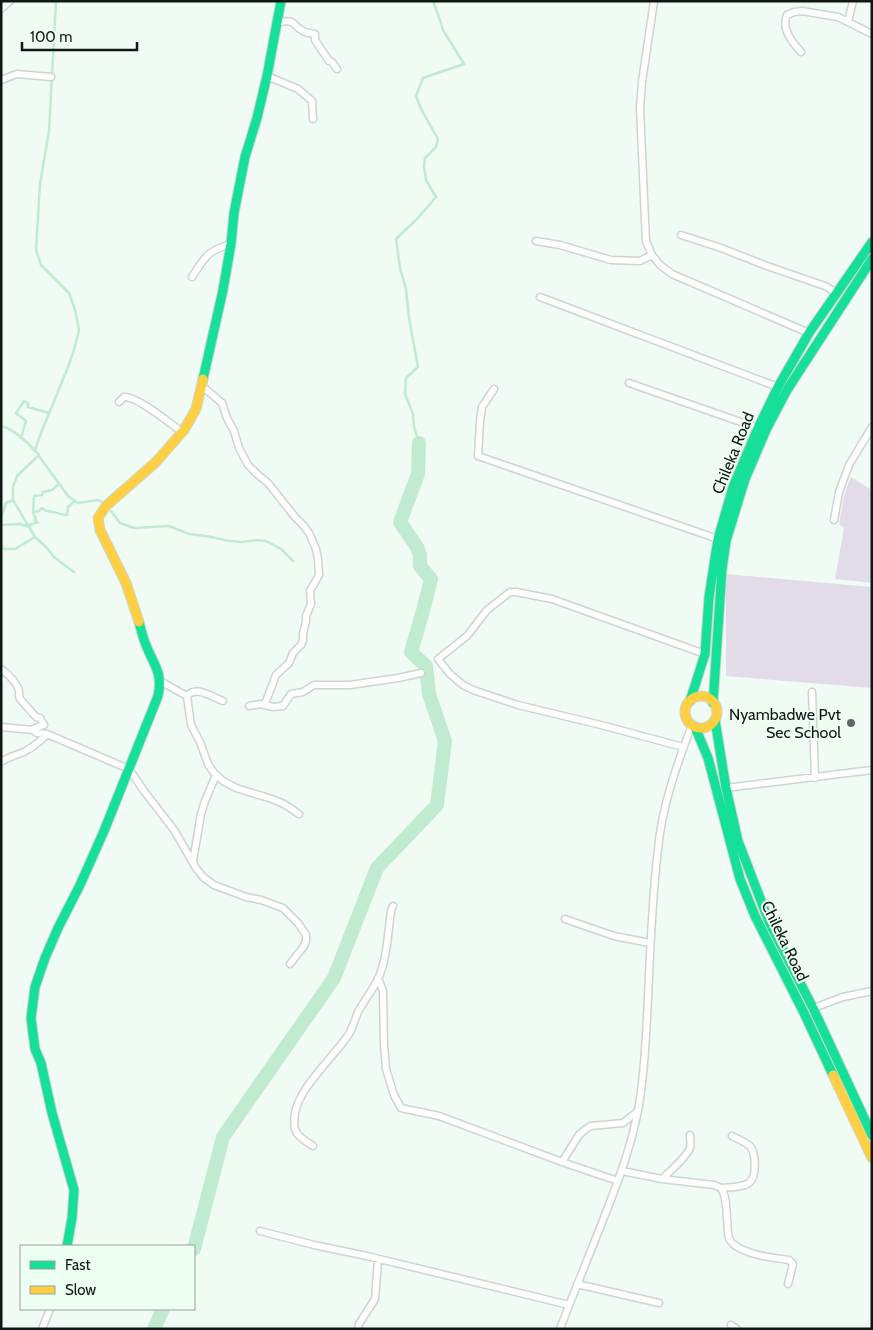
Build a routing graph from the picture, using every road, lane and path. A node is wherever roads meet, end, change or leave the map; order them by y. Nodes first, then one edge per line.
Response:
1 (10, 1) edge
2 (280, 1) edge
3 (654, 1) edge
4 (853, 1) edge
5 (1, 9) edge
6 (277, 18) junction
7 (848, 22) junction
8 (872, 34) edge
9 (801, 52) dead end
10 (337, 69) dead end
11 (267, 76) junction
12 (51, 77) dead end
13 (1, 80) edge
14 (313, 118) dead end
15 (681, 235) dead end
16 (536, 241) dead end
17 (872, 242) edge
18 (231, 244) junction
19 (652, 255) junction
20 (872, 259) edge
21 (192, 277) dead end
22 (838, 293) junction
23 (540, 297) dead end
24 (809, 333) junction
25 (629, 383) dead end
26 (202, 386) junction
27 (778, 387) junction
28 (494, 388) dead end
29 (119, 402) dead end
30 (872, 426) edge
31 (758, 428) junction
32 (182, 432) junction
33 (834, 520) dead end
34 (718, 540) junction
35 (705, 654) junction
36 (1, 668) edge
37 (421, 673) dead end
38 (160, 681) junction
39 (812, 692) dead end
40 (187, 696) junction
41 (223, 701) dead end
42 (690, 701) junction
43 (713, 703) junction
44 (265, 704) junction
45 (249, 706) dead end
46 (715, 720) junction
47 (694, 726) junction
48 (1, 727) edge
49 (33, 730) junction
50 (47, 734) junction
51 (683, 747) junction
52 (1, 762) edge
53 (129, 768) junction
54 (872, 770) edge
55 (216, 775) junction
56 (815, 778) junction
57 (726, 788) junction
58 (299, 814) dead end
59 (193, 861) junction
60 (393, 906) dead end
61 (565, 919) dead end
62 (650, 943) junction
63 (290, 964) dead end
64 (378, 978) junction
65 (872, 991) edge
66 (813, 1008) junction
67 (804, 1013) junction
68 (638, 1111) junction
69 (690, 1135) dead end
70 (872, 1135) edge
71 (732, 1136) dead end
72 (313, 1146) dead end
73 (872, 1158) edge
74 (562, 1162) junction
75 (622, 1171) junction
76 (662, 1179) junction
77 (618, 1181) junction
78 (721, 1188) junction
79 (260, 1230) dead end
80 (67, 1245) edge
81 (378, 1260) junction
82 (577, 1284) junction
83 (788, 1284) dead end
84 (659, 1303) dead end
85 (569, 1305) junction
86 (50, 1310) edge
87 (42, 1329) edge
88 (358, 1329) edge
89 (560, 1329) edge

1 - 5 street
2 - 6 main road
3 - 19 street
4 - 7 street
6 - 10 street
6 - 11 main road
7 - 8 street
7 - 9 street
11 - 14 street
11 - 18 main road
12 - 13 street
15 - 22 street
16 - 19 street
17 - 22 main road, Chileka Road
18 - 21 street
18 - 26 main road
19 - 24 street
20 - 43 main road, Chileka Road
22 - 24 main road, Chileka Road
23 - 27 street
24 - 27 main road, Chileka Road
25 - 31 street
26 - 32 main road
26 - 44 street
27 - 31 main road, Chileka Road
28 - 34 street
29 - 32 street
30 - 33 street
31 - 34 main road, Chileka Road
32 - 38 main road
34 - 35 main road, Chileka Road
35 - 42 main road, Chileka Road
35 - 51 street
36 - 49 street
37 - 44 street
38 - 40 street
38 - 53 main road
39 - 56 street
40 - 41 street
40 - 55 street
42 - 43 main road
42 - 47 main road, Chileka Road
43 - 46 main road, Chileka Road
44 - 45 street
46 - 47 main road
46 - 57 main road, Chileka Road
47 - 51 street
47 - 67 main road, Chileka Road
48 - 49 street
49 - 50 street
50 - 52 street
50 - 53 street
51 - 62 street
53 - 59 street
53 - 80 main road
54 - 56 street
55 - 58 street
55 - 59 street
56 - 57 street
57 - 66 main road, Chileka Road
59 - 63 street
60 - 64 street
61 - 62 street
62 - 68 street
64 - 72 street
64 - 74 street
65 - 66 street
66 - 67 street
66 - 70 main road, Chileka Road
67 - 73 main road, Chileka Road
68 - 74 street
68 - 75 street
69 - 76 street
71 - 78 street
74 - 77 street
75 - 76 street
75 - 77 street
76 - 78 street
77 - 82 street
78 - 83 street
79 - 81 street
81 - 85 street
81 - 88 street
82 - 84 street
82 - 85 street
85 - 89 street
86 - 87 street

